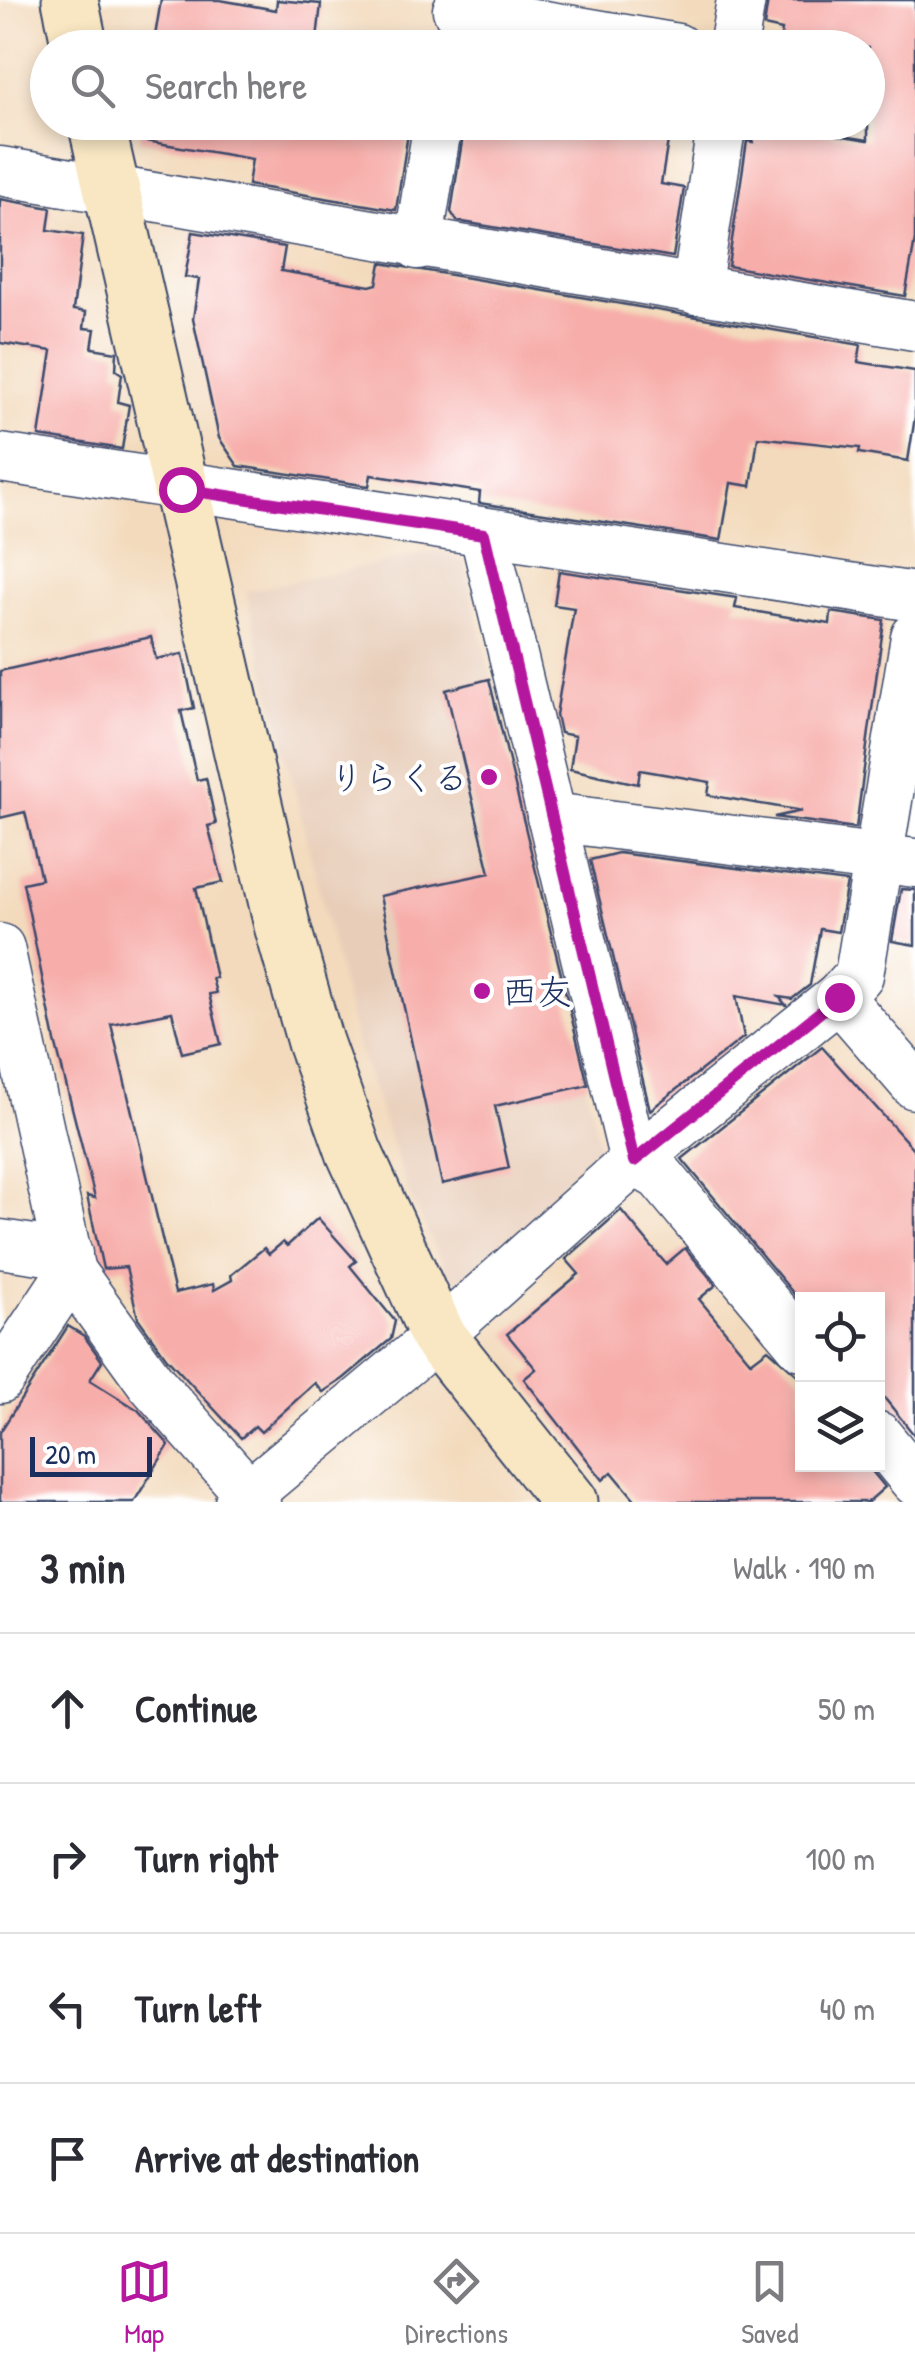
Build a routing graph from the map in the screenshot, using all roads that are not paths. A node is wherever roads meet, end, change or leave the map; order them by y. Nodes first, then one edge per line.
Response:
1 (70, 0) edge
2 (741, 0) edge
3 (455, 19) edge
4 (76, 30) edge
5 (540, 30) edge
6 (736, 30) edge
7 (100, 140) edge
8 (435, 140) edge
9 (719, 140) edge
10 (0, 172) edge
11 (110, 190) junction
12 (418, 245) junction
13 (696, 290) junction
14 (915, 326) edge
15 (0, 458) edge
16 (181, 489) junction
17 (484, 534) junction
18 (915, 597) edge
19 (915, 637) edge
20 (551, 817) junction
21 (898, 861) edge
22 (3, 973) edge
23 (839, 997) junction
24 (915, 1085) edge
25 (634, 1161) junction
26 (0, 1244) edge
27 (70, 1263) junction
28 (438, 1336) junction
29 (795, 1338) edge
30 (0, 1379) edge
31 (885, 1445) edge
32 (915, 1481) edge
33 (248, 1499) edge
34 (570, 1502) edge

1 - 4 street
2 - 6 street
3 - 5 street
7 - 11 street
8 - 12 street
9 - 13 street
10 - 11 street
11 - 12 street
11 - 16 street
12 - 13 street
13 - 14 street
15 - 16 street
16 - 17 street
16 - 28 street
17 - 18 street
17 - 20 street
19 - 21 street
20 - 21 street
20 - 25 street
21 - 23 street
22 - 27 street
23 - 24 street
23 - 25 street
25 - 28 street
25 - 29 street
26 - 27 street
27 - 30 street
27 - 33 street
28 - 33 street
28 - 34 street
31 - 32 street

